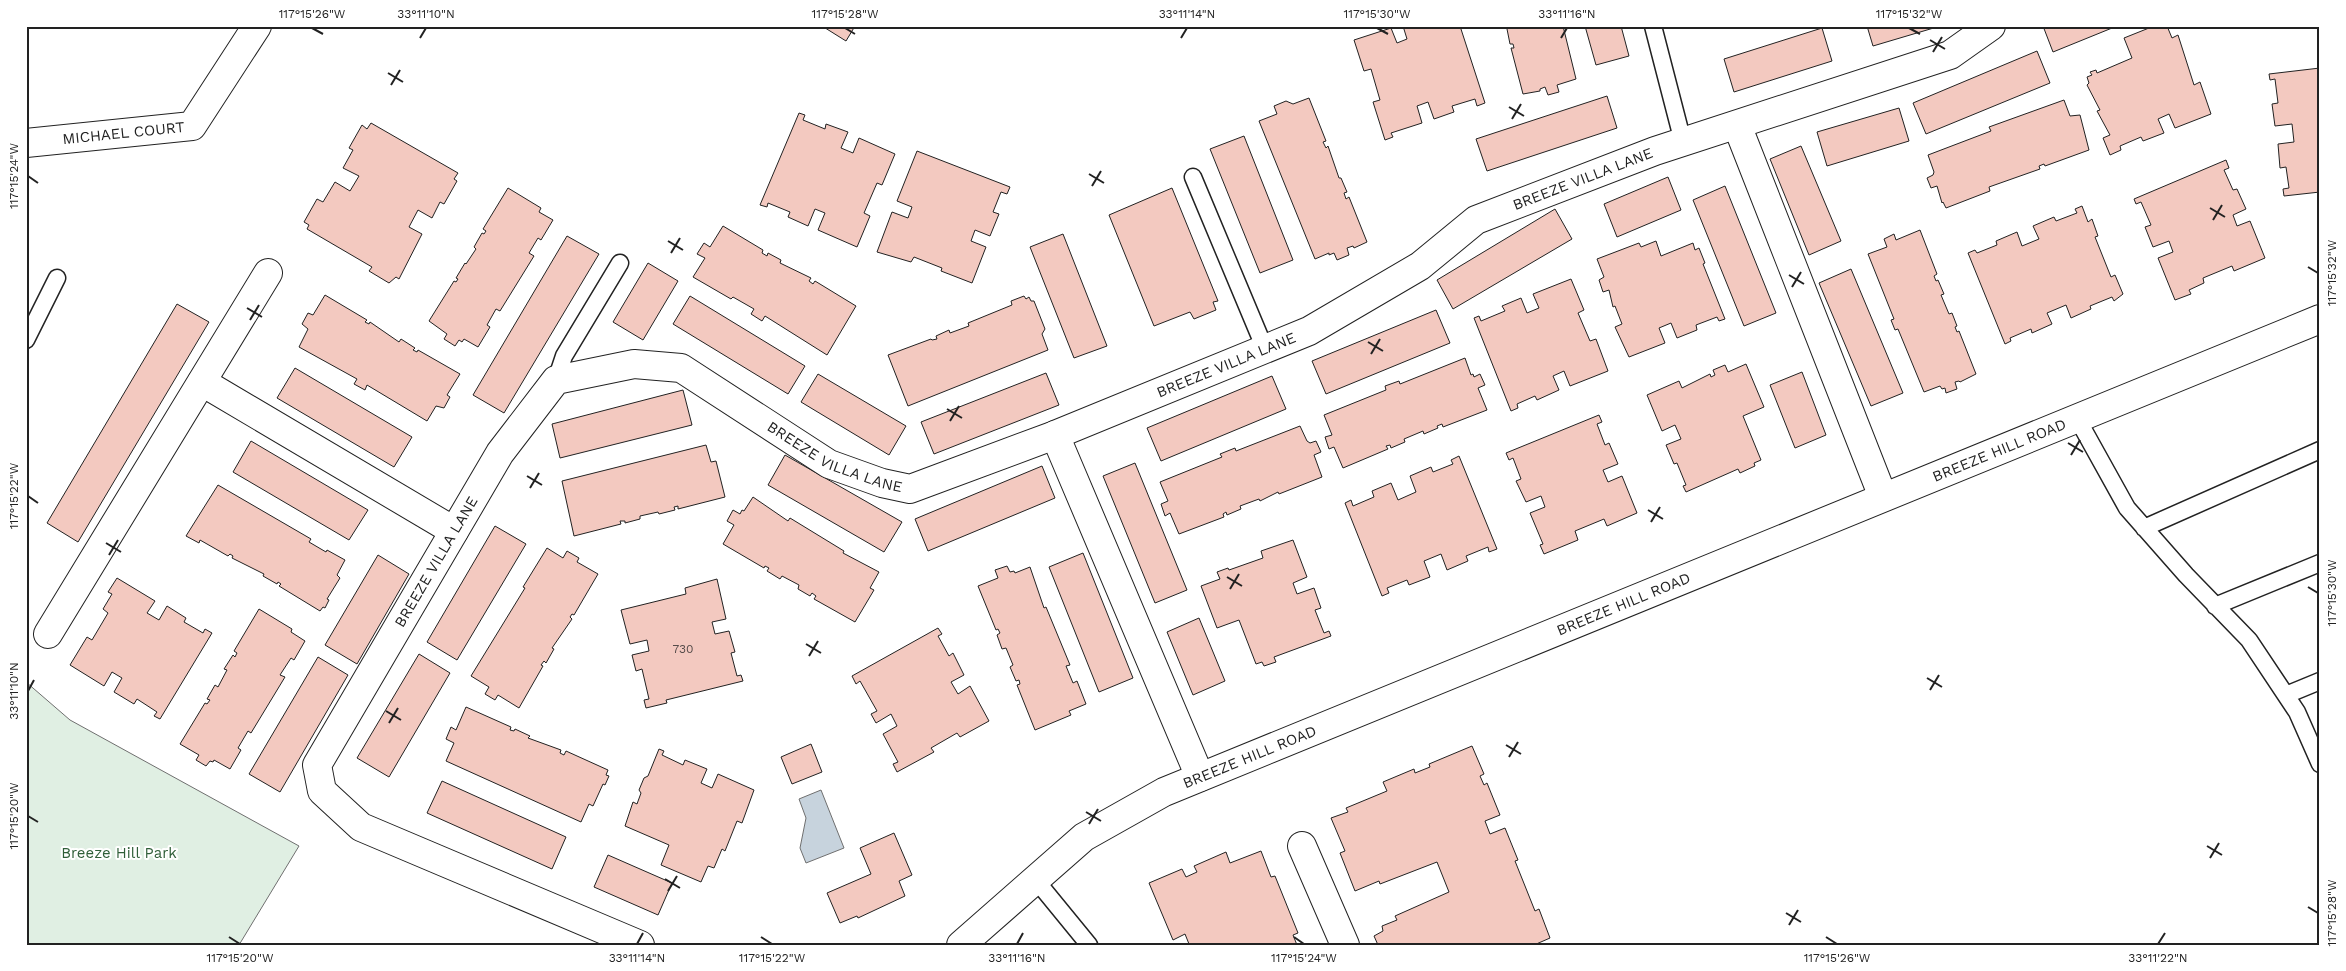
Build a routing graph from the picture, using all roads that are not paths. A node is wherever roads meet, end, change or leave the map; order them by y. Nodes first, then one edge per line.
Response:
1 (257, 26) edge
2 (1653, 26) edge
3 (1991, 26) edge
4 (1737, 125) junction
5 (1683, 142) junction
6 (26, 143) edge
7 (1194, 177) dead end
8 (620, 263) dead end
9 (268, 273) dead end
10 (57, 278) dead end
11 (2320, 319) edge
12 (26, 340) edge
13 (1265, 349) junction
14 (556, 380) junction
15 (202, 382) junction
16 (2077, 418) junction
17 (1055, 435) junction
18 (2320, 450) edge
19 (1883, 497) junction
20 (2144, 528) junction
21 (454, 531) junction
22 (2320, 563) edge
23 (2215, 606) junction
24 (48, 634) dead end
25 (2320, 681) edge
26 (2286, 695) junction
27 (2320, 764) edge
28 (1200, 777) junction
29 (1302, 846) dead end
30 (1035, 879) junction
31 (640, 945) edge
32 (961, 945) edge
33 (1089, 945) edge
34 (1345, 945) edge

1 - 6 street, MICHAEL COURT
2 - 5 lane
3 - 4 street, BREEZE VILLA LANE
4 - 5 street, BREEZE VILLA LANE
4 - 19 street
5 - 13 street, BREEZE VILLA LANE
7 - 13 lane
8 - 14 lane
9 - 15 street
10 - 12 lane
11 - 16 street, BREEZE HILL ROAD
13 - 17 street, BREEZE VILLA LANE
14 - 17 street, BREEZE VILLA LANE
14 - 21 street, BREEZE VILLA LANE
15 - 21 street
15 - 24 street
16 - 19 street, BREEZE HILL ROAD
16 - 20 lane
17 - 28 street
18 - 20 lane
19 - 28 street, BREEZE HILL ROAD
20 - 23 lane
21 - 31 street, BREEZE VILLA LANE
22 - 23 lane
23 - 26 lane
25 - 26 lane
26 - 27 lane
28 - 30 street, BREEZE HILL ROAD
29 - 34 street
30 - 32 street, BREEZE HILL ROAD
30 - 33 lane

